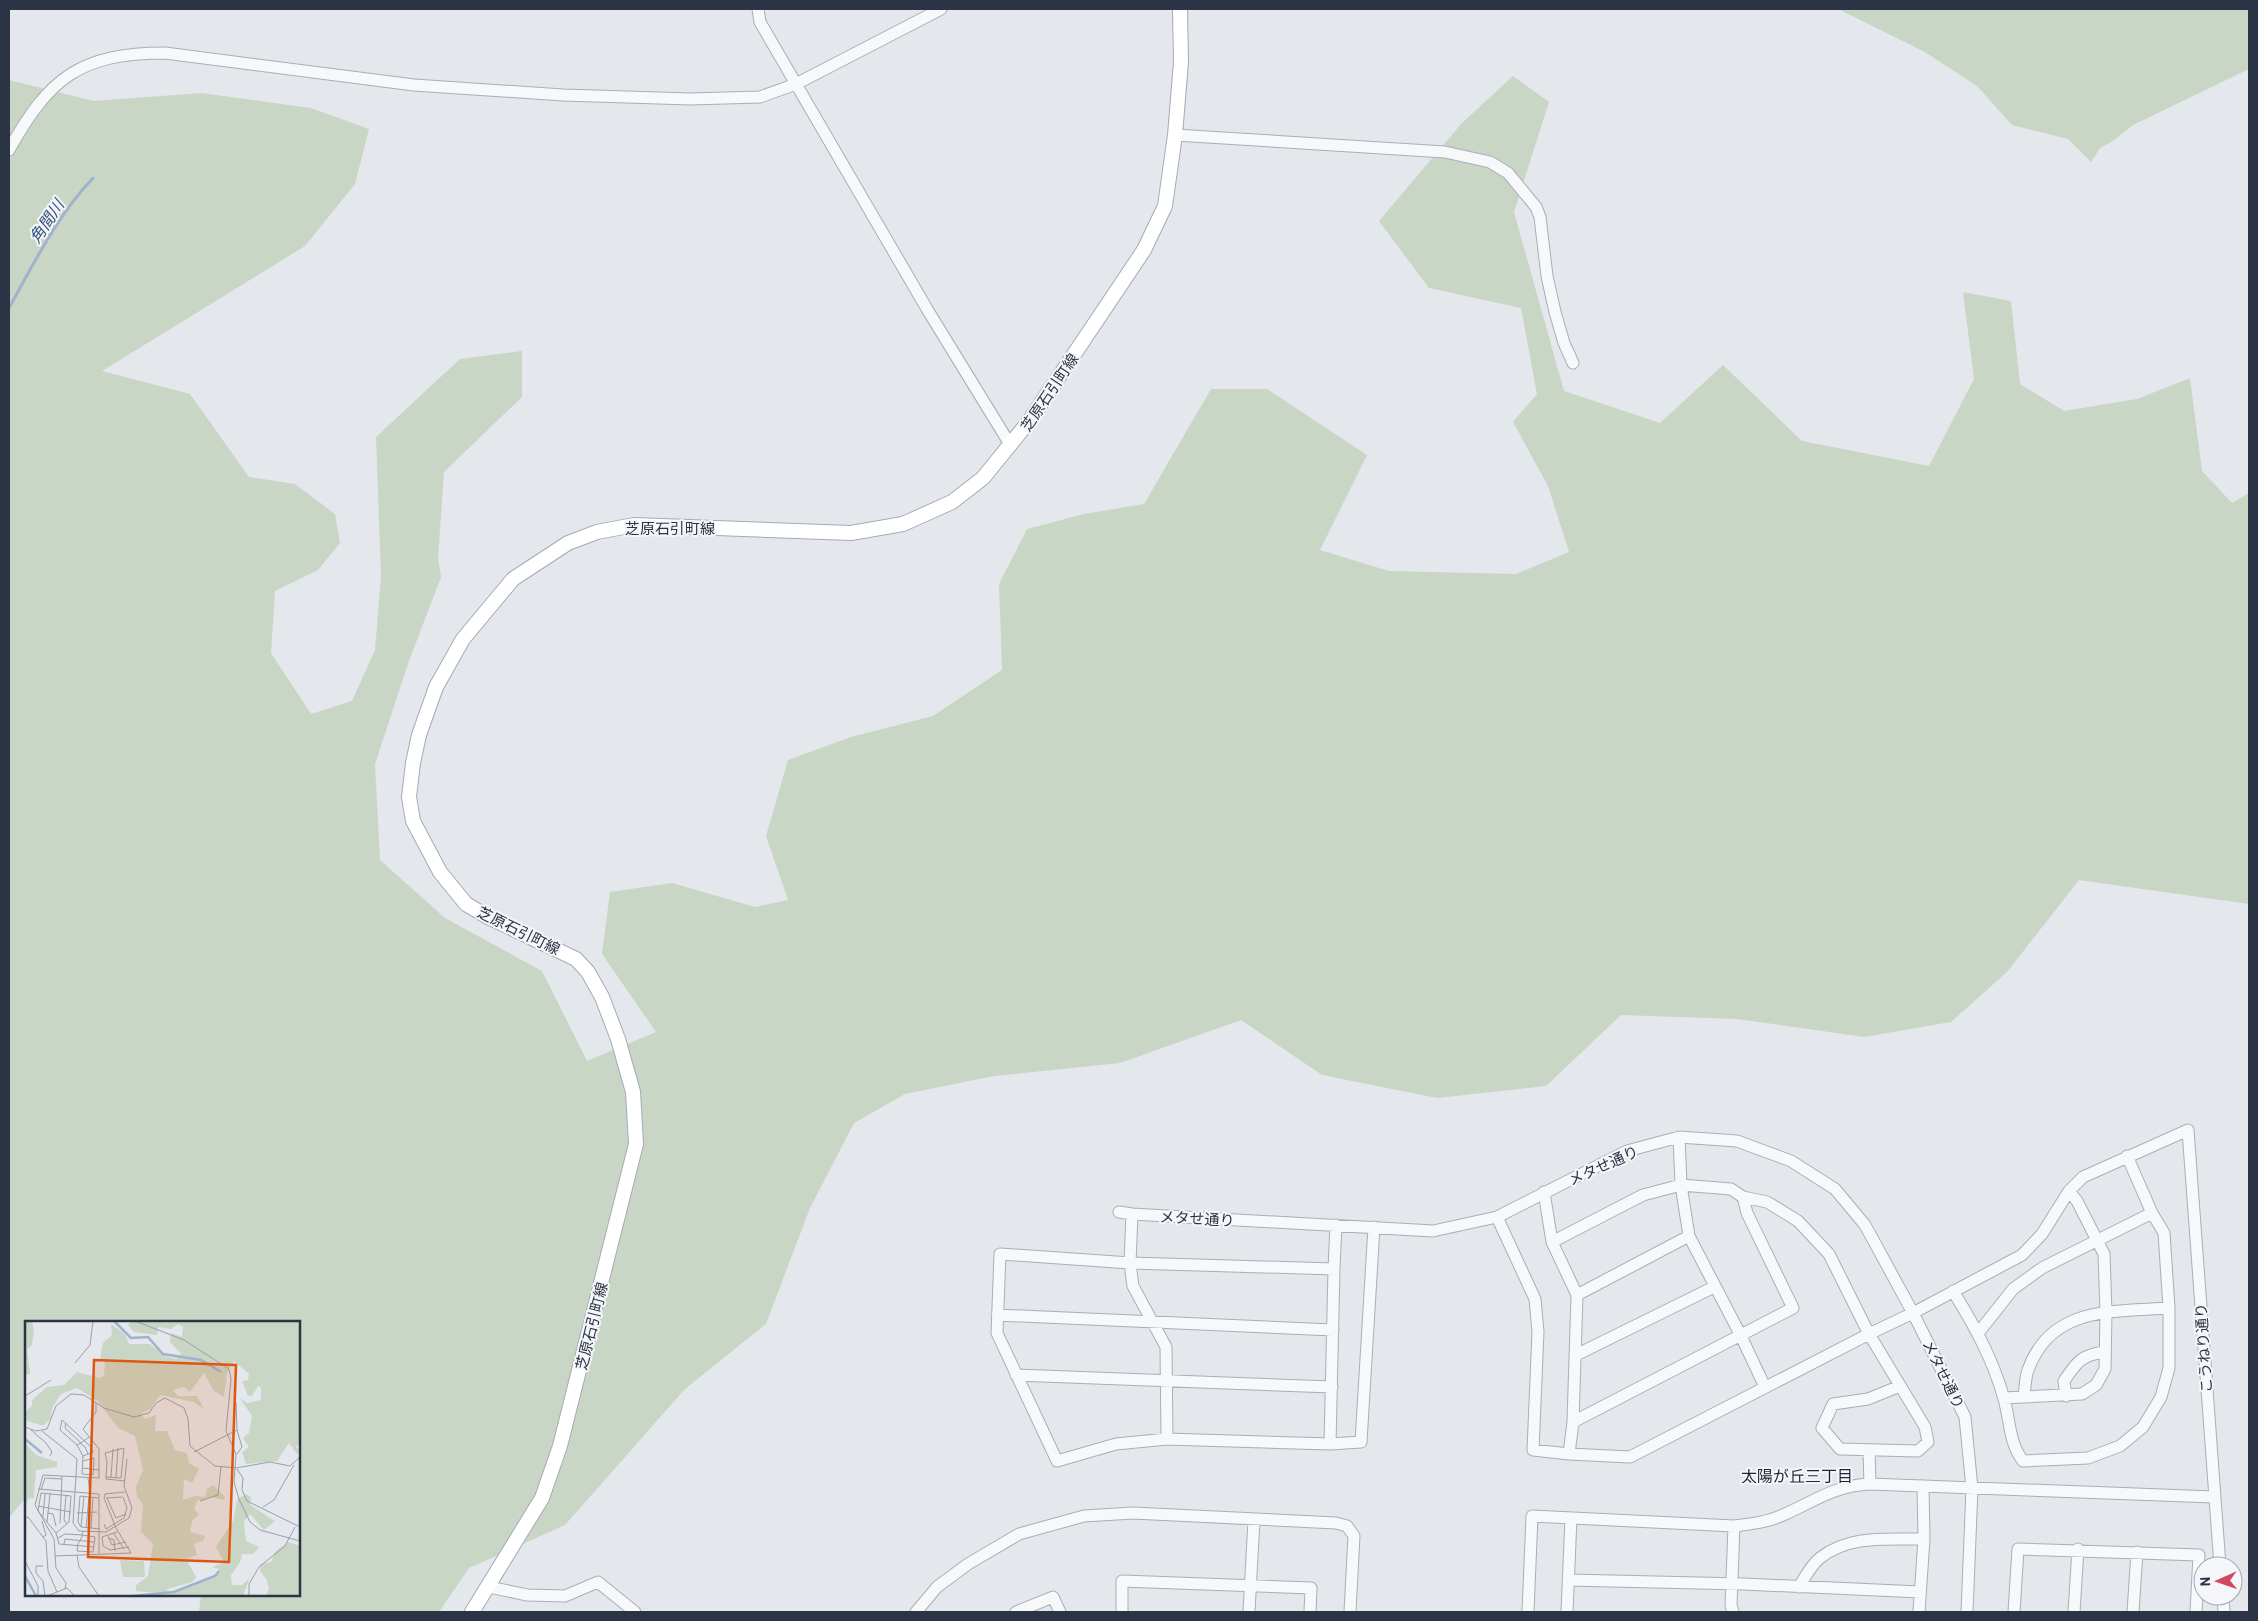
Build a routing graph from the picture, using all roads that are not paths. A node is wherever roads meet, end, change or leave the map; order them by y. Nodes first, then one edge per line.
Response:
1 (758, 9) edge
2 (942, 9) edge
3 (1180, 9) edge
4 (796, 84) junction
5 (1175, 135) junction
6 (9, 150) edge
7 (1573, 363) dead end
8 (1011, 446) junction
9 (1679, 1137) junction
10 (2127, 1156) junction
11 (1681, 1185) junction
12 (2069, 1191) junction
13 (1544, 1192) junction
14 (1743, 1197) junction
15 (1119, 1212) dead end
16 (2152, 1213) junction
17 (1132, 1214) junction
18 (1497, 1217) junction
19 (1336, 1224) junction
20 (1374, 1227) junction
21 (1689, 1236) junction
22 (1552, 1242) junction
23 (2097, 1242) junction
24 (1130, 1263) junction
25 (1334, 1269) junction
26 (1714, 1287) junction
27 (1953, 1291) junction
28 (1577, 1295) junction
29 (2169, 1308) junction
30 (1914, 1313) junction
31 (2106, 1313) junction
32 (997, 1315) junction
33 (1153, 1322) junction
34 (1333, 1330) junction
35 (1979, 1332) junction
36 (1740, 1334) junction
37 (1869, 1334) junction
38 (2104, 1352) junction
39 (1576, 1355) junction
40 (1016, 1375) junction
41 (1167, 1380) junction
42 (1900, 1386) junction
43 (1332, 1387) junction
44 (1765, 1387) junction
45 (2066, 1396) junction
46 (2024, 1397) junction
47 (2004, 1398) junction
48 (1573, 1422) junction
49 (1167, 1439) junction
50 (1330, 1444) junction
51 (1869, 1450) junction
52 (1568, 1454) junction
53 (1870, 1484) junction
54 (1923, 1486) junction
55 (1972, 1488) junction
56 (2214, 1497) junction
57 (1572, 1518) junction
58 (1254, 1520) junction
59 (1734, 1526) junction
60 (1924, 1539) junction
61 (2078, 1549) junction
62 (2137, 1552) junction
63 (2219, 1556) edge
64 (1568, 1580) junction
65 (1732, 1583) junction
66 (1250, 1586) junction
67 (1800, 1586) junction
68 (489, 1587) junction
69 (1920, 1592) junction
70 (472, 1612) edge
71 (635, 1612) edge
72 (916, 1612) edge
73 (1016, 1612) edge
74 (1060, 1612) edge
75 (1122, 1612) edge
76 (1249, 1612) edge
77 (1310, 1612) edge
78 (1350, 1612) edge
79 (1528, 1612) edge
80 (1567, 1612) edge
81 (1733, 1612) edge
82 (1920, 1612) edge
83 (1967, 1612) edge
84 (2014, 1612) edge
85 (2074, 1612) edge
86 (2133, 1612) edge
87 (2196, 1612) edge

1 - 4 street
2 - 4 street
3 - 5 main road, 芝原石引町線
4 - 6 street
4 - 8 street
5 - 7 street
5 - 8 main road, 芝原石引町線
8 - 68 main road, 芝原石引町線
9 - 11 street
9 - 13 street, メタせ通り
9 - 30 street, メタせ通り
10 - 12 street
10 - 16 street
10 - 56 street, こうねり通り
11 - 14 street
11 - 21 street
11 - 22 street
12 - 23 street
12 - 27 street
13 - 18 street, メタせ通り
13 - 22 street
14 - 36 street
14 - 37 street
15 - 17 street, メタせ通り
16 - 23 street
16 - 29 street
17 - 19 street, メタせ通り
17 - 24 street
18 - 20 street, メタせ通り
18 - 52 street
19 - 20 street, メタせ通り
19 - 25 street
20 - 50 street
21 - 26 street
21 - 28 street
22 - 28 street
23 - 31 street
23 - 35 street
24 - 25 street
24 - 32 street
24 - 33 street
25 - 34 street
26 - 36 street
26 - 39 street
27 - 30 street
27 - 35 street
28 - 39 street
29 - 31 street
29 - 47 street
30 - 37 street
30 - 55 street, メタせ通り
31 - 38 street
31 - 46 street
32 - 33 street
32 - 40 street
33 - 34 street
33 - 41 street
34 - 43 street
35 - 47 street
36 - 44 street
36 - 48 street
37 - 42 street
37 - 44 street
38 - 45 street
38 - 45 street
39 - 48 street
40 - 41 street
40 - 49 street
41 - 43 street
41 - 49 street
42 - 51 street
42 - 51 street
43 - 50 street
44 - 52 street
45 - 46 street
46 - 47 street
48 - 52 street
49 - 50 street
51 - 53 street
53 - 54 street
53 - 59 street
54 - 55 street
54 - 60 street
55 - 56 street
55 - 83 street, メタせ通り
56 - 63 street, こうねり通り
57 - 59 street
57 - 64 street
57 - 79 street
58 - 66 street
58 - 72 street
58 - 78 street
59 - 65 street
60 - 67 street
60 - 69 street
61 - 62 street
61 - 84 street
61 - 85 street
62 - 86 street
62 - 87 street
64 - 65 street
64 - 80 street
65 - 67 street
65 - 81 street
66 - 75 street
66 - 76 street
66 - 77 street
67 - 69 street
68 - 70 main road, 芝原石引町線
68 - 71 street
69 - 82 street
73 - 74 street

